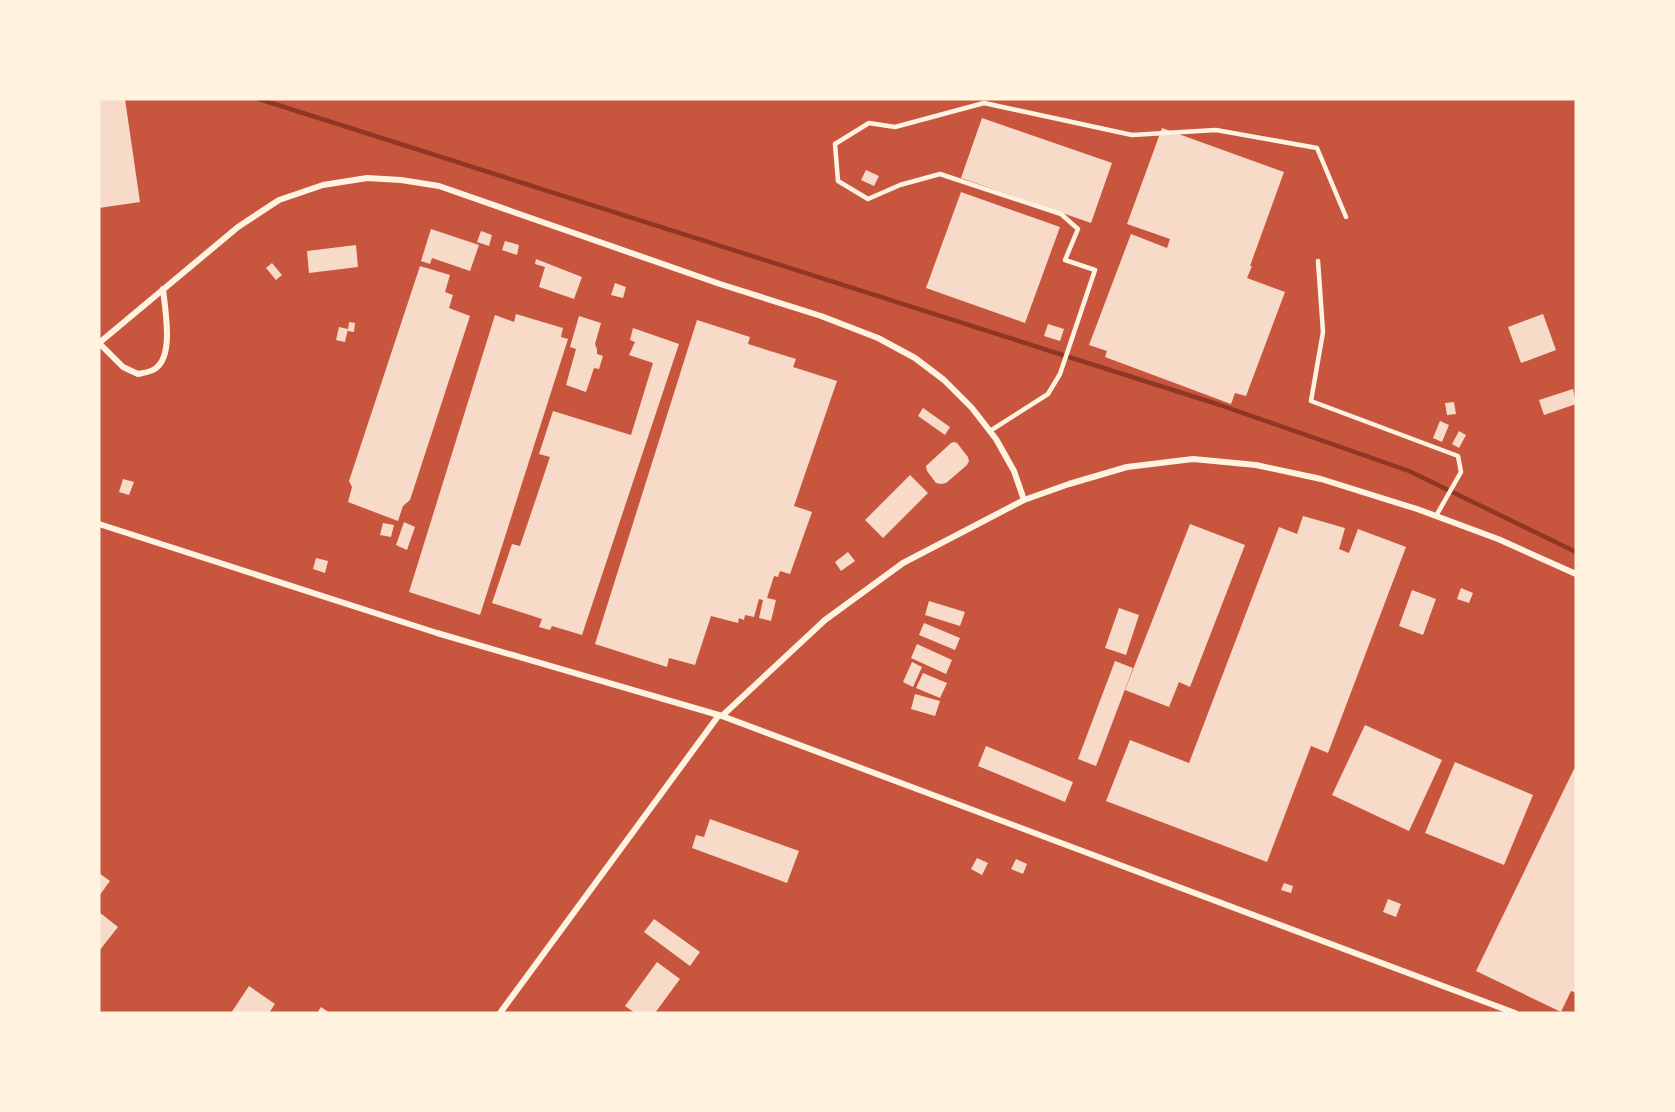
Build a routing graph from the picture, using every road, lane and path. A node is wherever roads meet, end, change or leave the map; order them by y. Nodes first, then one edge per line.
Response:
1 (1346, 217) dead end
2 (1318, 261) dead end
3 (163, 289) junction
4 (990, 431) junction
5 (1024, 500) junction
6 (1436, 516) junction
7 (99, 524) edge
8 (1576, 574) edge
9 (721, 715) junction
10 (500, 1013) edge
11 (1515, 1013) edge

1 - 4 lane
2 - 6 lane
3 - 3 street
3 - 4 street
4 - 5 street
5 - 6 street
5 - 9 street
6 - 8 street
7 - 9 street
9 - 10 street
9 - 11 street

